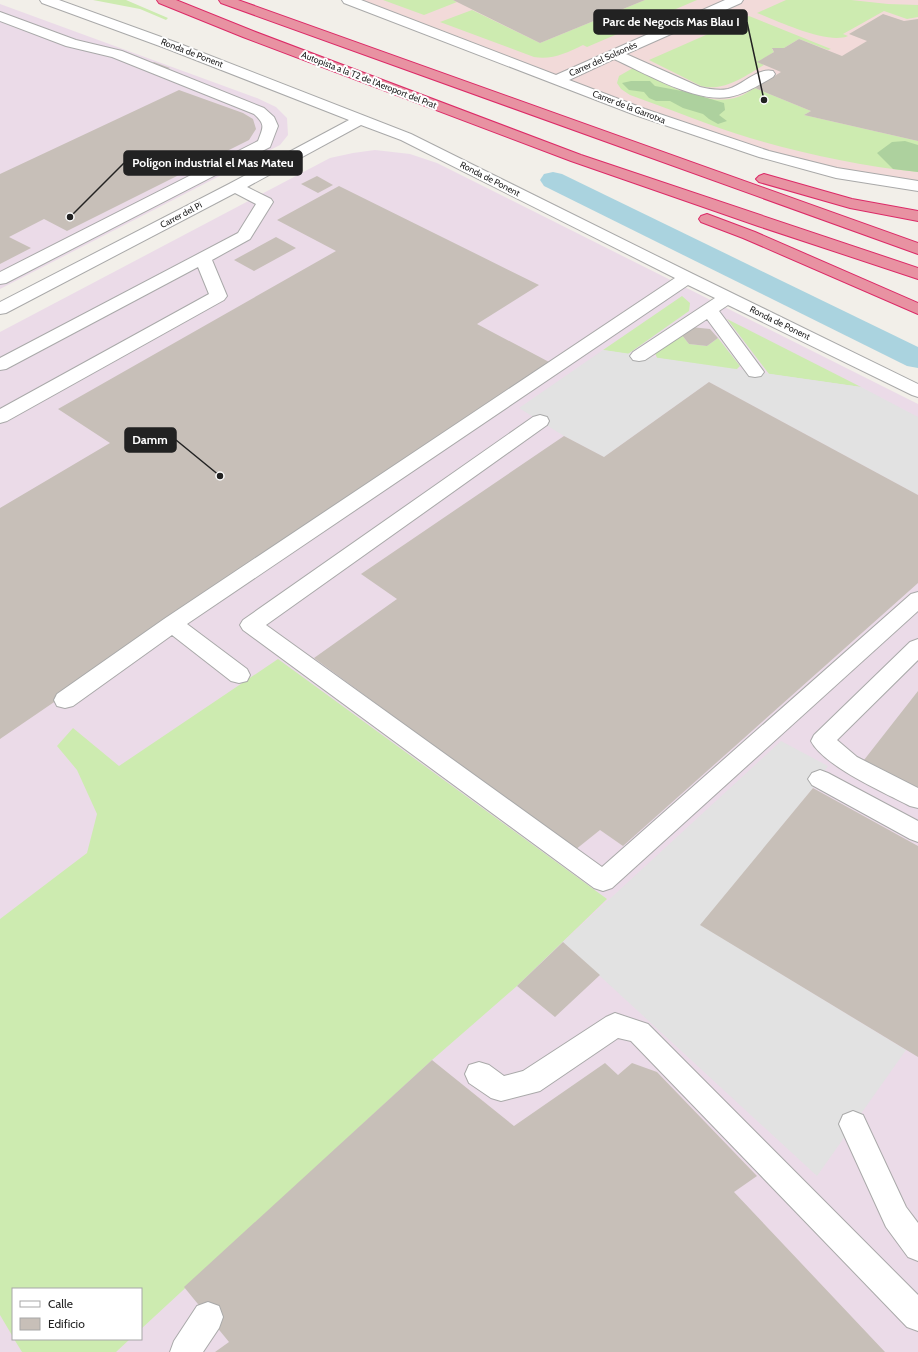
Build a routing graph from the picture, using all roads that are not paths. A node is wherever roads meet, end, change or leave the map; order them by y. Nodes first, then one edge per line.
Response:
1 (47, 0) edge
2 (164, 0) edge
3 (226, 0) edge
4 (349, 0) edge
5 (726, 1) edge
6 (0, 16) edge
7 (132, 45) junction
8 (614, 54) junction
9 (768, 74) dead end
10 (558, 79) junction
11 (361, 119) junction
12 (576, 158) junction
13 (676, 161) junction
14 (918, 186) edge
15 (235, 187) junction
16 (918, 216) edge
17 (870, 232) junction
18 (918, 244) edge
19 (918, 249) edge
20 (203, 258) junction
21 (918, 274) edge
22 (687, 278) junction
23 (0, 279) edge
24 (727, 298) junction
25 (918, 309) edge
26 (0, 310) edge
27 (709, 310) junction
28 (639, 356) dead end
29 (0, 365) edge
30 (755, 372) dead end
31 (918, 391) edge
32 (0, 416) edge
33 (540, 421) dead end
34 (918, 599) edge
35 (172, 624) junction
36 (918, 647) edge
37 (239, 675) dead end
38 (65, 700) dead end
39 (820, 779) dead end
40 (918, 799) edge
41 (918, 832) edge
42 (480, 1074) dead end
43 (853, 1124) dead end
44 (918, 1247) edge
45 (918, 1316) edge
46 (208, 1317) dead end
47 (185, 1352) edge

1 - 7 street, Ronda de Ponent
2 - 12 highway, Autopista a la T2 de l'Aeroport del Prat
3 - 13 highway
4 - 10 street, Carrer de la Garrotxa
5 - 8 street, Carrer del Solsonès
6 - 7 street
7 - 11 street, Ronda de Ponent
7 - 23 street
8 - 9 street
8 - 10 street, Carrer del Solsonès
10 - 14 street, Carrer de la Garrotxa
11 - 15 street, Carrer del Pi
11 - 22 street, Ronda de Ponent
12 - 21 highway
12 - 25 highway
13 - 16 highway
13 - 17 highway
15 - 20 street
15 - 26 street, Carrer del Pi
17 - 18 highway
17 - 19 highway
20 - 29 street
20 - 32 street
22 - 24 street, Ronda de Ponent
22 - 35 street
24 - 27 street
24 - 31 street, Ronda de Ponent
27 - 28 street
27 - 30 street
33 - 34 street
35 - 37 street
35 - 38 street
36 - 40 street
39 - 41 street
42 - 45 street
43 - 44 street
46 - 47 street

